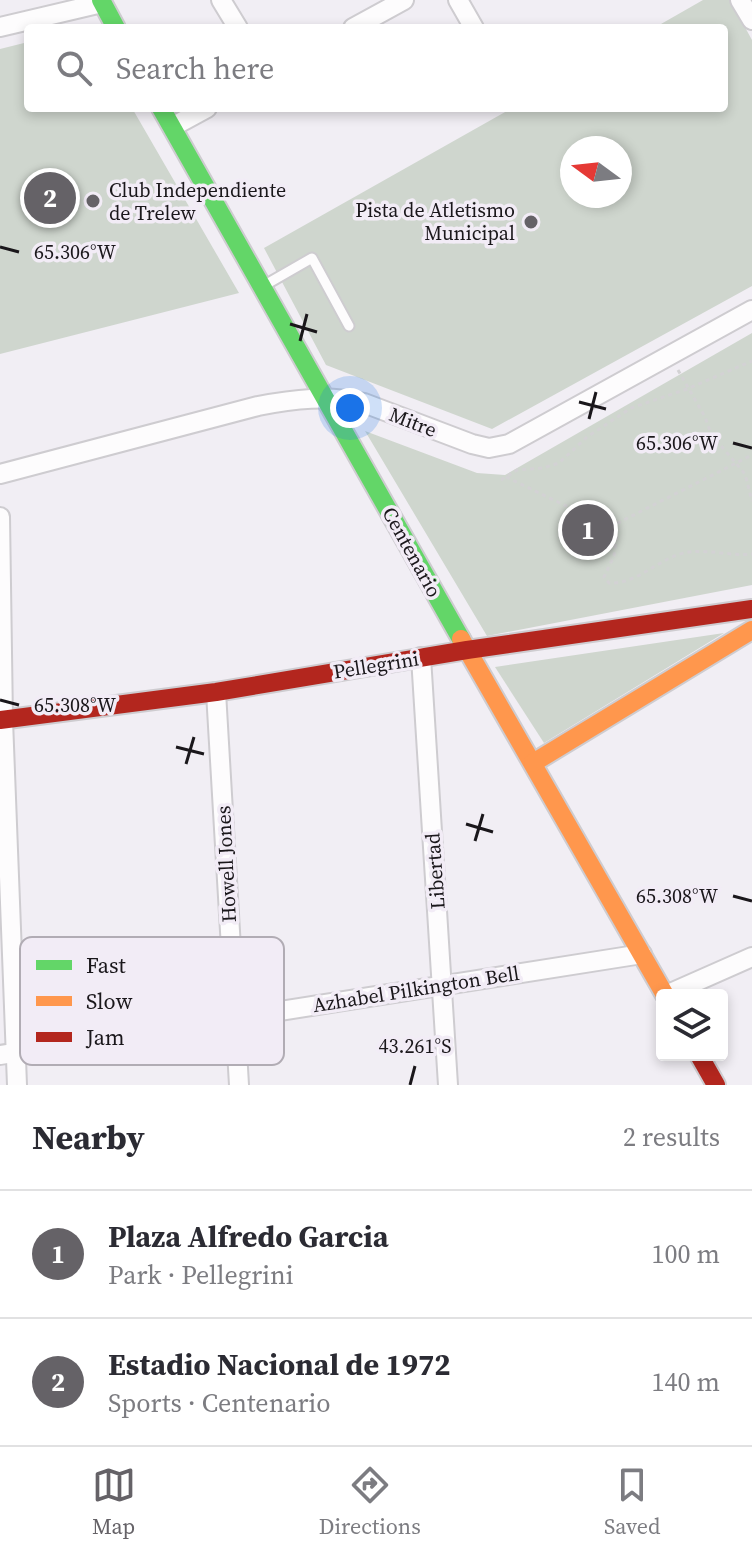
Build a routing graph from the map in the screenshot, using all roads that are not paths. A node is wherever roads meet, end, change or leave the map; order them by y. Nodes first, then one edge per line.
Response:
1 (221, 0) edge
2 (404, 0) edge
3 (458, 0) edge
4 (740, 0) edge
5 (102, 1) edge
6 (752, 20) edge
7 (114, 24) edge
8 (236, 24) edge
9 (360, 24) edge
10 (472, 24) edge
11 (0, 27) edge
12 (163, 112) edge
13 (200, 112) edge
14 (172, 127) junction
15 (262, 286) junction
16 (752, 310) edge
17 (349, 326) dead end
18 (327, 398) junction
19 (0, 474) edge
20 (0, 517) edge
21 (752, 609) edge
22 (752, 630) edge
23 (467, 650) junction
24 (421, 657) junction
25 (216, 692) junction
26 (1, 720) edge
27 (533, 763) junction
28 (230, 937) edge
29 (642, 954) junction
30 (752, 957) edge
31 (443, 985) junction
32 (662, 989) edge
33 (680, 989) edge
34 (284, 1010) edge
35 (8, 1054) edge
36 (702, 1061) edge
37 (238, 1065) edge
38 (17, 1085) edge
39 (239, 1085) edge
40 (448, 1085) edge
41 (716, 1085) edge

1 - 8 street
2 - 9 street
3 - 10 street
4 - 6 street
5 - 7 street
5 - 11 street
12 - 14 street, Centenario
13 - 14 street
14 - 15 street, Centenario
15 - 17 lane
15 - 18 street, Centenario
16 - 18 street, Mitre
18 - 19 street, Mitre
18 - 23 street, Centenario
20 - 26 street
21 - 23 street, Pellegrini
22 - 27 street
23 - 24 street, Pellegrini
23 - 27 street, Centenario
24 - 25 street, Pellegrini
24 - 31 street, Libertad
25 - 26 street, Pellegrini
25 - 28 street, Howell Jones
26 - 35 street
27 - 29 street, Centenario
29 - 31 street, Azhabel Pilkington Bell
29 - 32 street, Centenario
30 - 33 street
31 - 34 street, Azhabel Pilkington Bell
31 - 40 street, Libertad
35 - 38 street
36 - 41 street
37 - 39 street, Howell Jones

